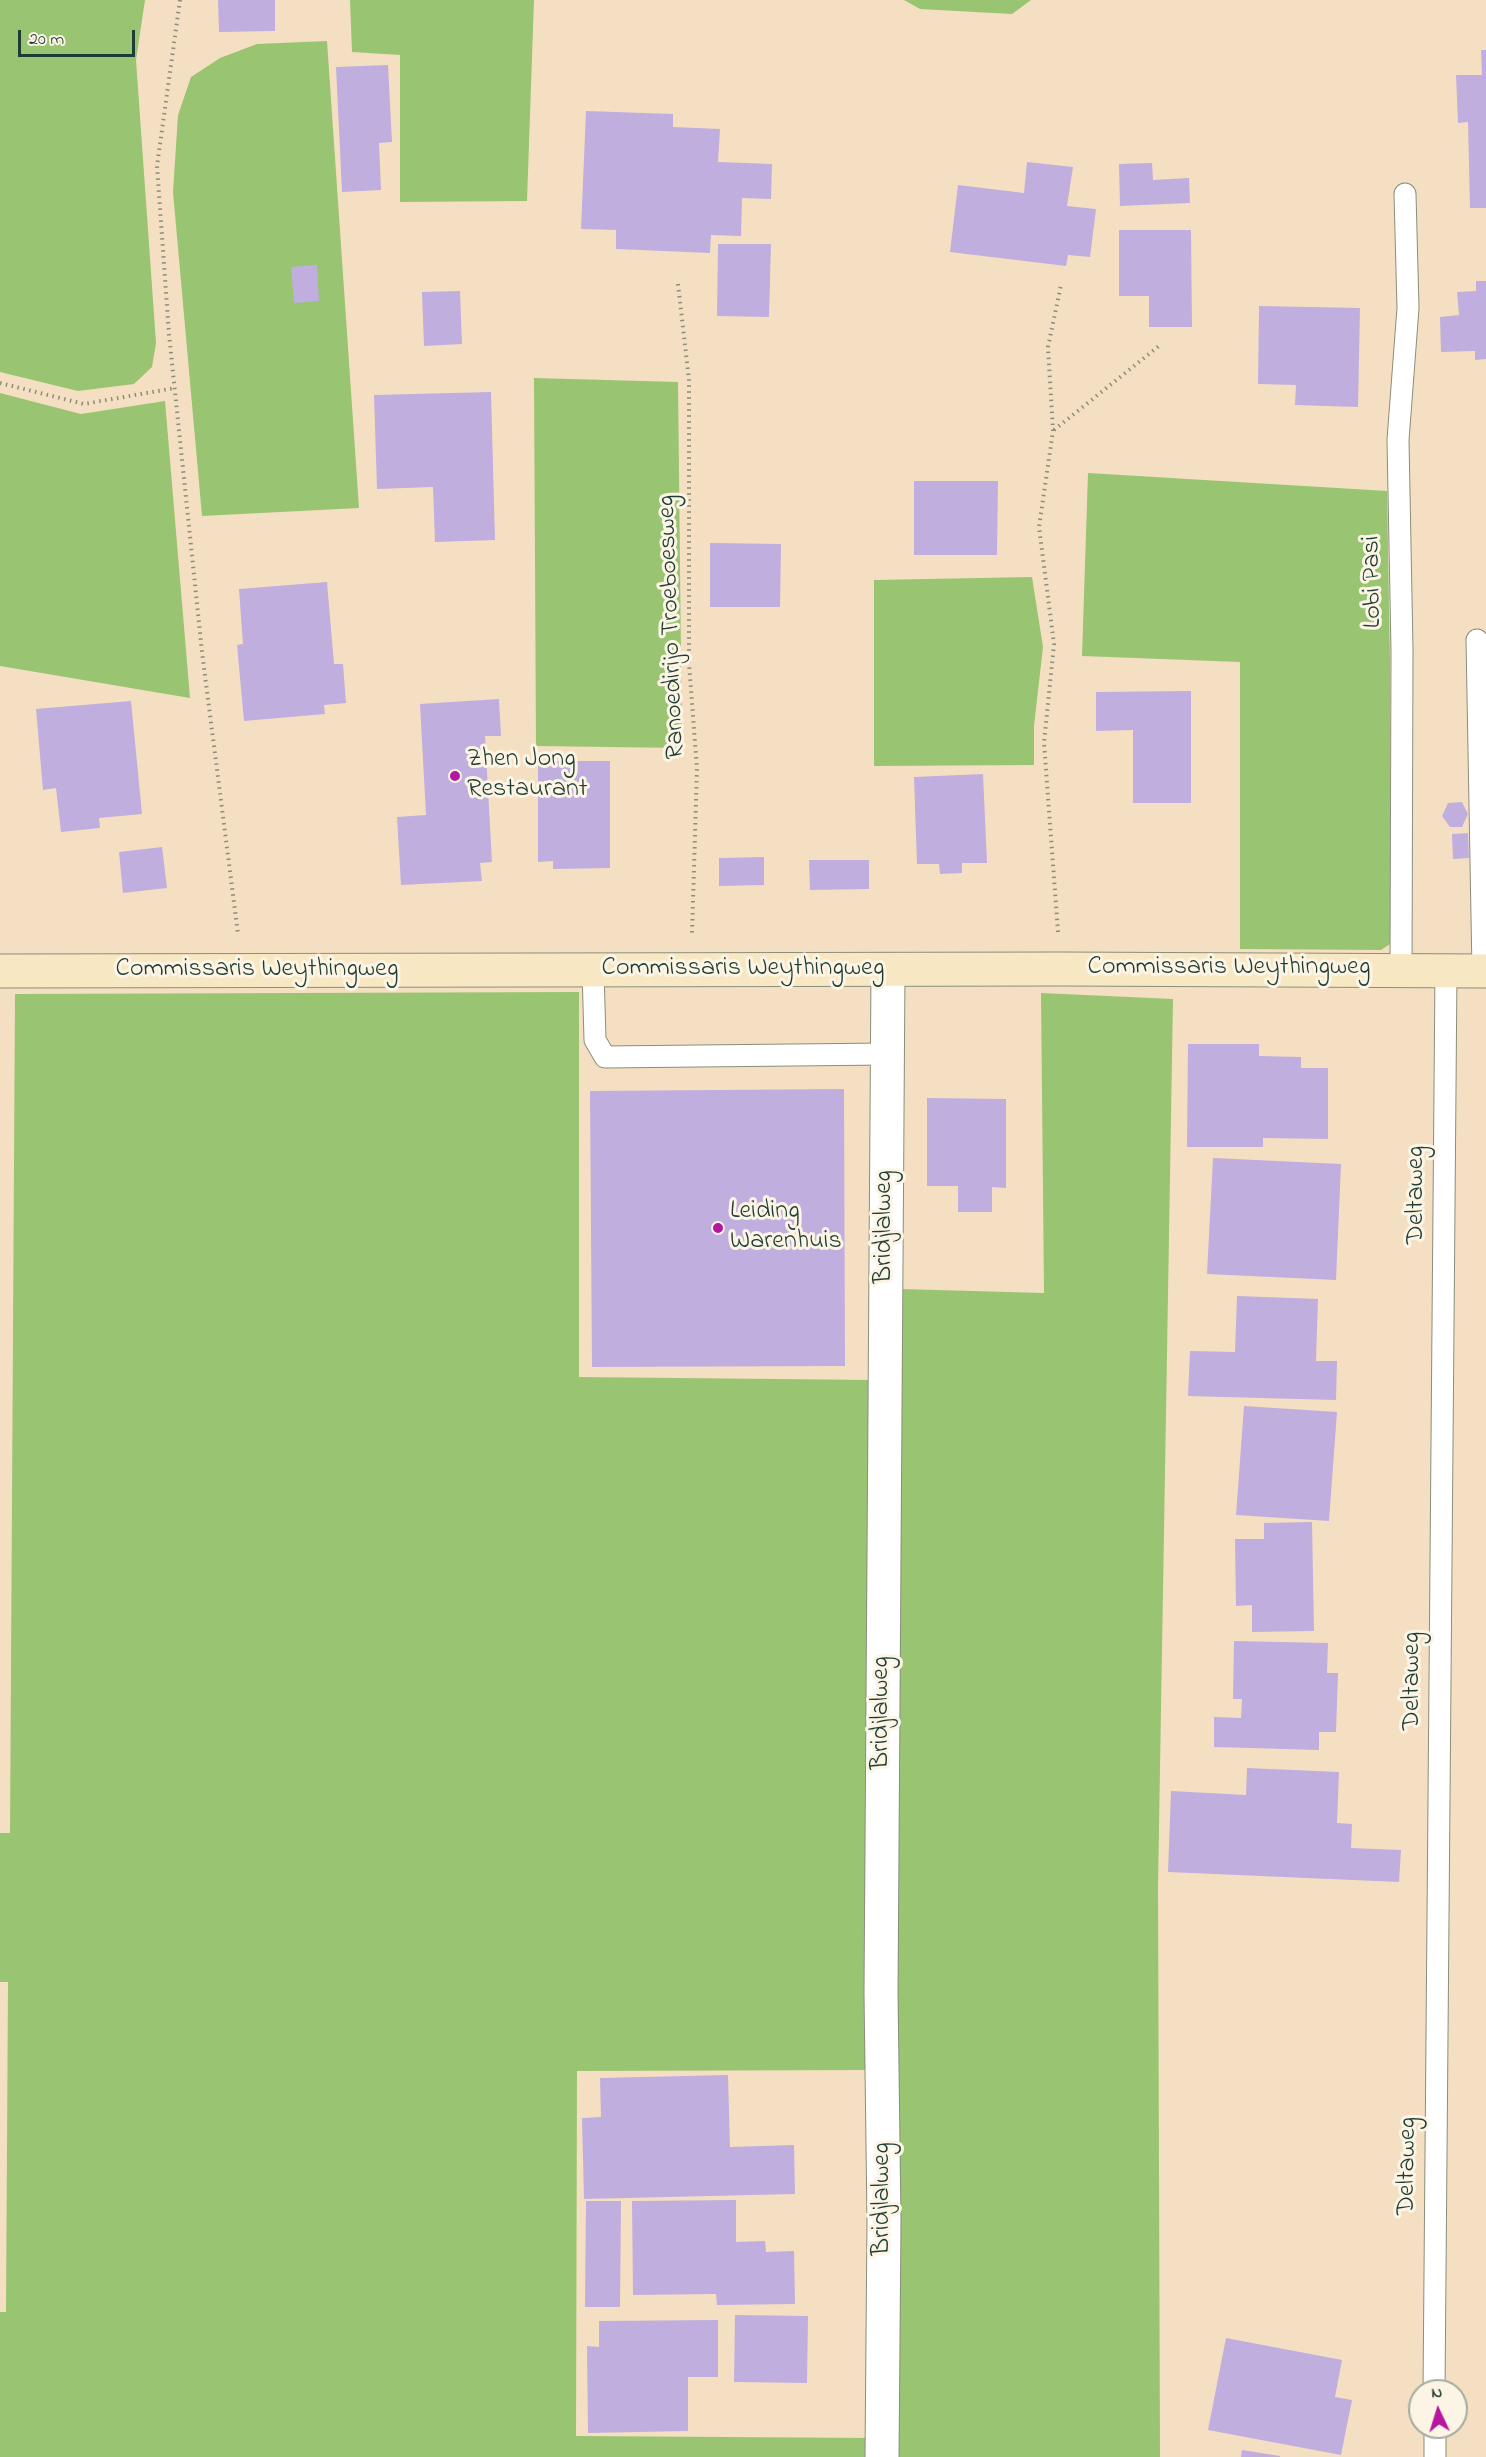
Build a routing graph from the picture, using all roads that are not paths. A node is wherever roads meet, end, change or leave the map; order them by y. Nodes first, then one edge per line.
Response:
1 (1405, 195) dead end
2 (1477, 640) dead end
3 (593, 970) junction
4 (888, 970) junction
5 (1401, 970) junction
6 (1446, 970) junction
7 (1484, 970) edge
8 (0, 971) edge
9 (887, 1054) junction
10 (1434, 2379) edge
11 (1435, 2439) edge
12 (882, 2457) edge
13 (1435, 2457) edge

1 - 5 lane, Lobi Pasi
2 - 7 lane
3 - 4 main road, Commissaris Weythingweg
3 - 8 main road, Commissaris Weythingweg
3 - 9 lane
4 - 5 main road, Commissaris Weythingweg
4 - 9 street, Bridjlalweg
5 - 6 main road, Commissaris Weythingweg
6 - 7 main road, Commissaris Weythingweg
6 - 10 lane, Deltaweg
9 - 12 street, Bridjlalweg
11 - 13 lane

